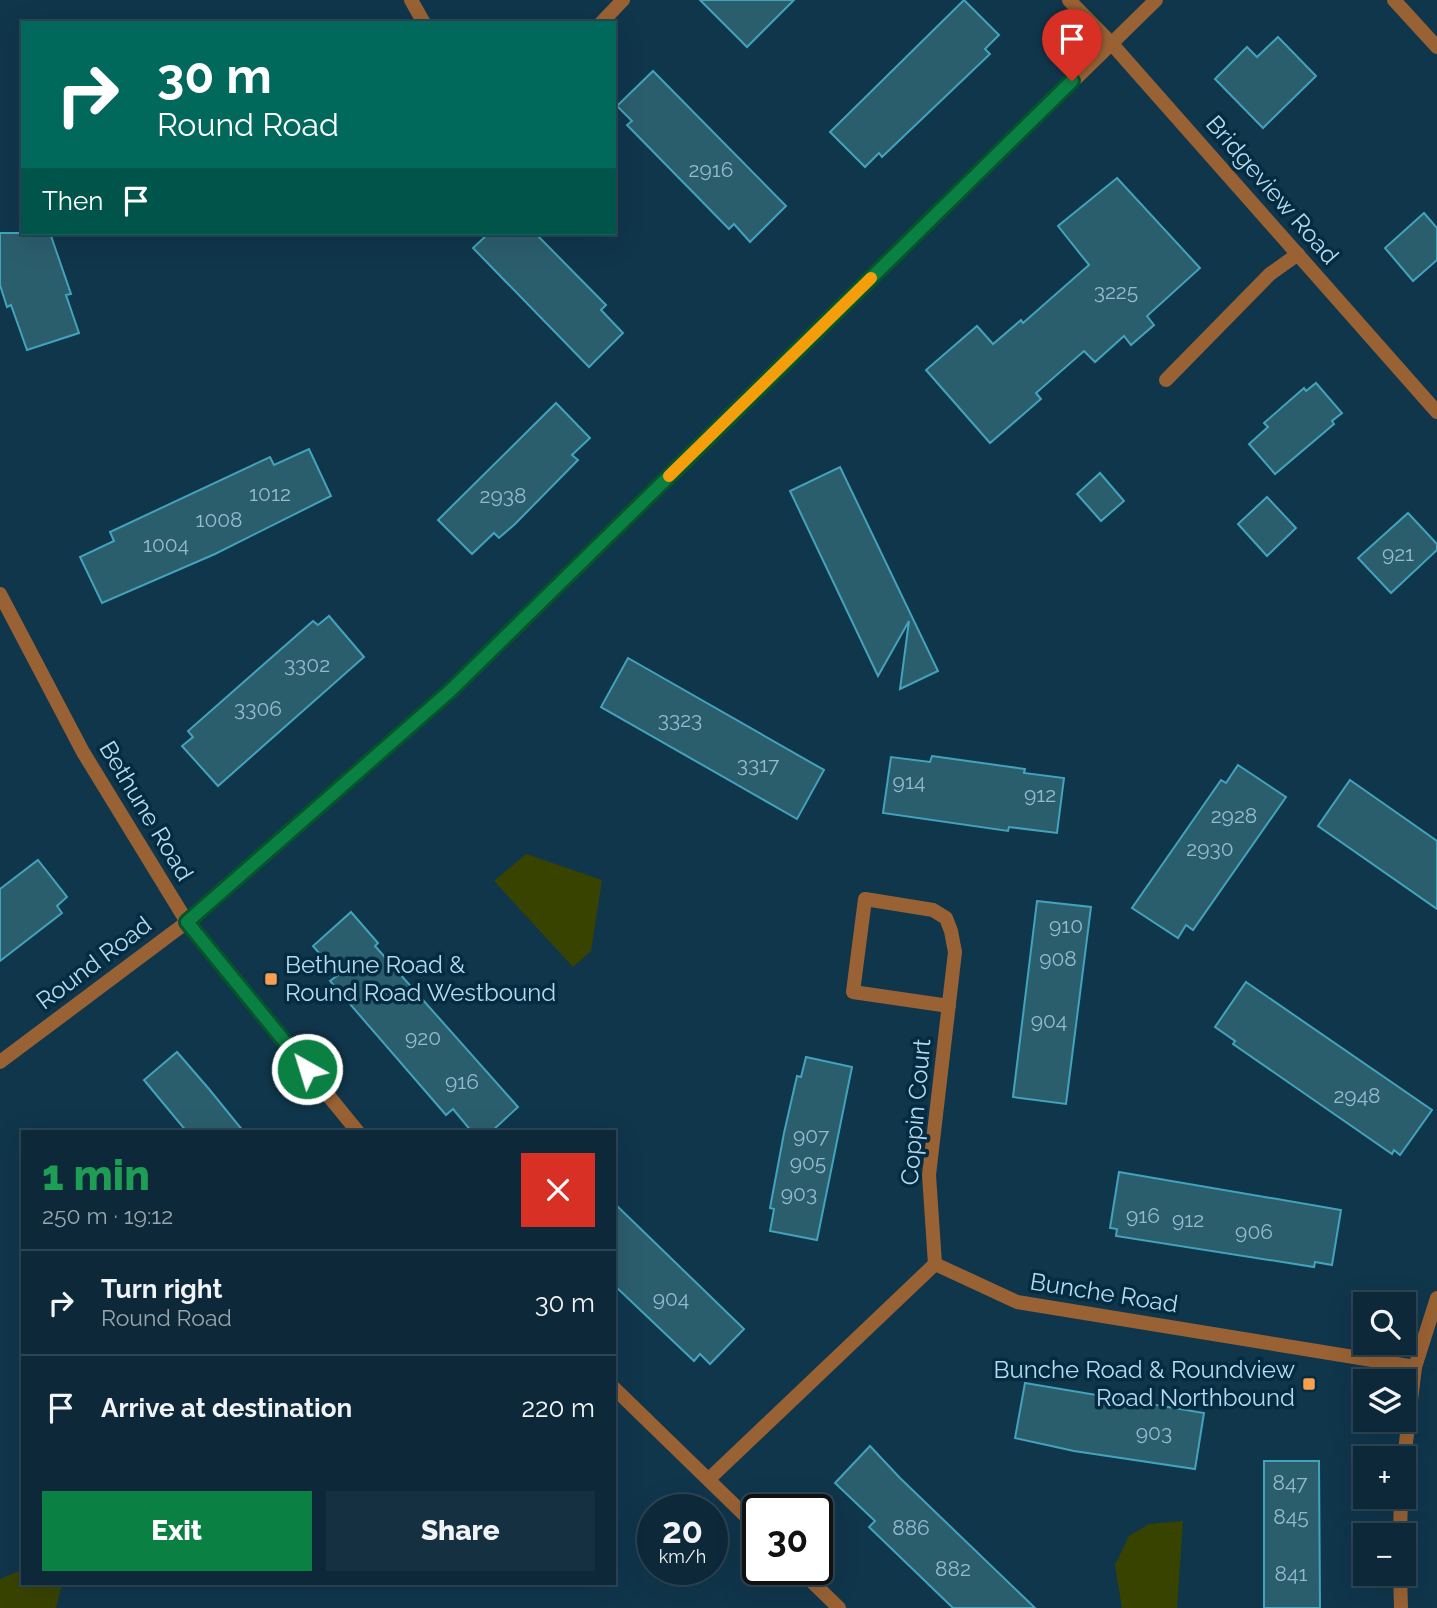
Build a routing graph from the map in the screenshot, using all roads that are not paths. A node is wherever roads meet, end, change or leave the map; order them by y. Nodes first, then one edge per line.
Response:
1 (411, 0) edge
2 (623, 0) edge
3 (1069, 0) edge
4 (1156, 0) edge
5 (1394, 0) edge
6 (423, 21) edge
7 (603, 21) edge
8 (1111, 43) junction
9 (1437, 47) edge
10 (1298, 254) junction
11 (1166, 380) dead end
12 (1437, 412) edge
13 (0, 594) edge
14 (187, 922) junction
15 (949, 1006) junction
16 (0, 1062) edge
17 (356, 1130) edge
18 (936, 1264) junction
19 (1437, 1298) edge
20 (1415, 1367) junction
21 (616, 1390) edge
22 (1406, 1446) edge
23 (709, 1479) junction
24 (742, 1512) edge
25 (815, 1585) edge
26 (1400, 1586) edge
27 (839, 1608) edge
28 (1401, 1608) edge

1 - 6 street
2 - 7 street
3 - 8 street, Bridgeview Road
4 - 8 street, Round Road
5 - 9 street
8 - 10 street, Bridgeview Road
8 - 14 street, Round Road
10 - 11 street
10 - 12 street, Bridgeview Road
13 - 14 street, Bethune Road
14 - 16 street, Round Road
14 - 17 street, Bethune Road
15 - 15 street, Coppin Court
15 - 18 street, Coppin Court
18 - 20 street, Bunche Road
18 - 23 street
19 - 20 street
20 - 22 street
21 - 23 street
23 - 24 street
25 - 27 street
26 - 28 street

